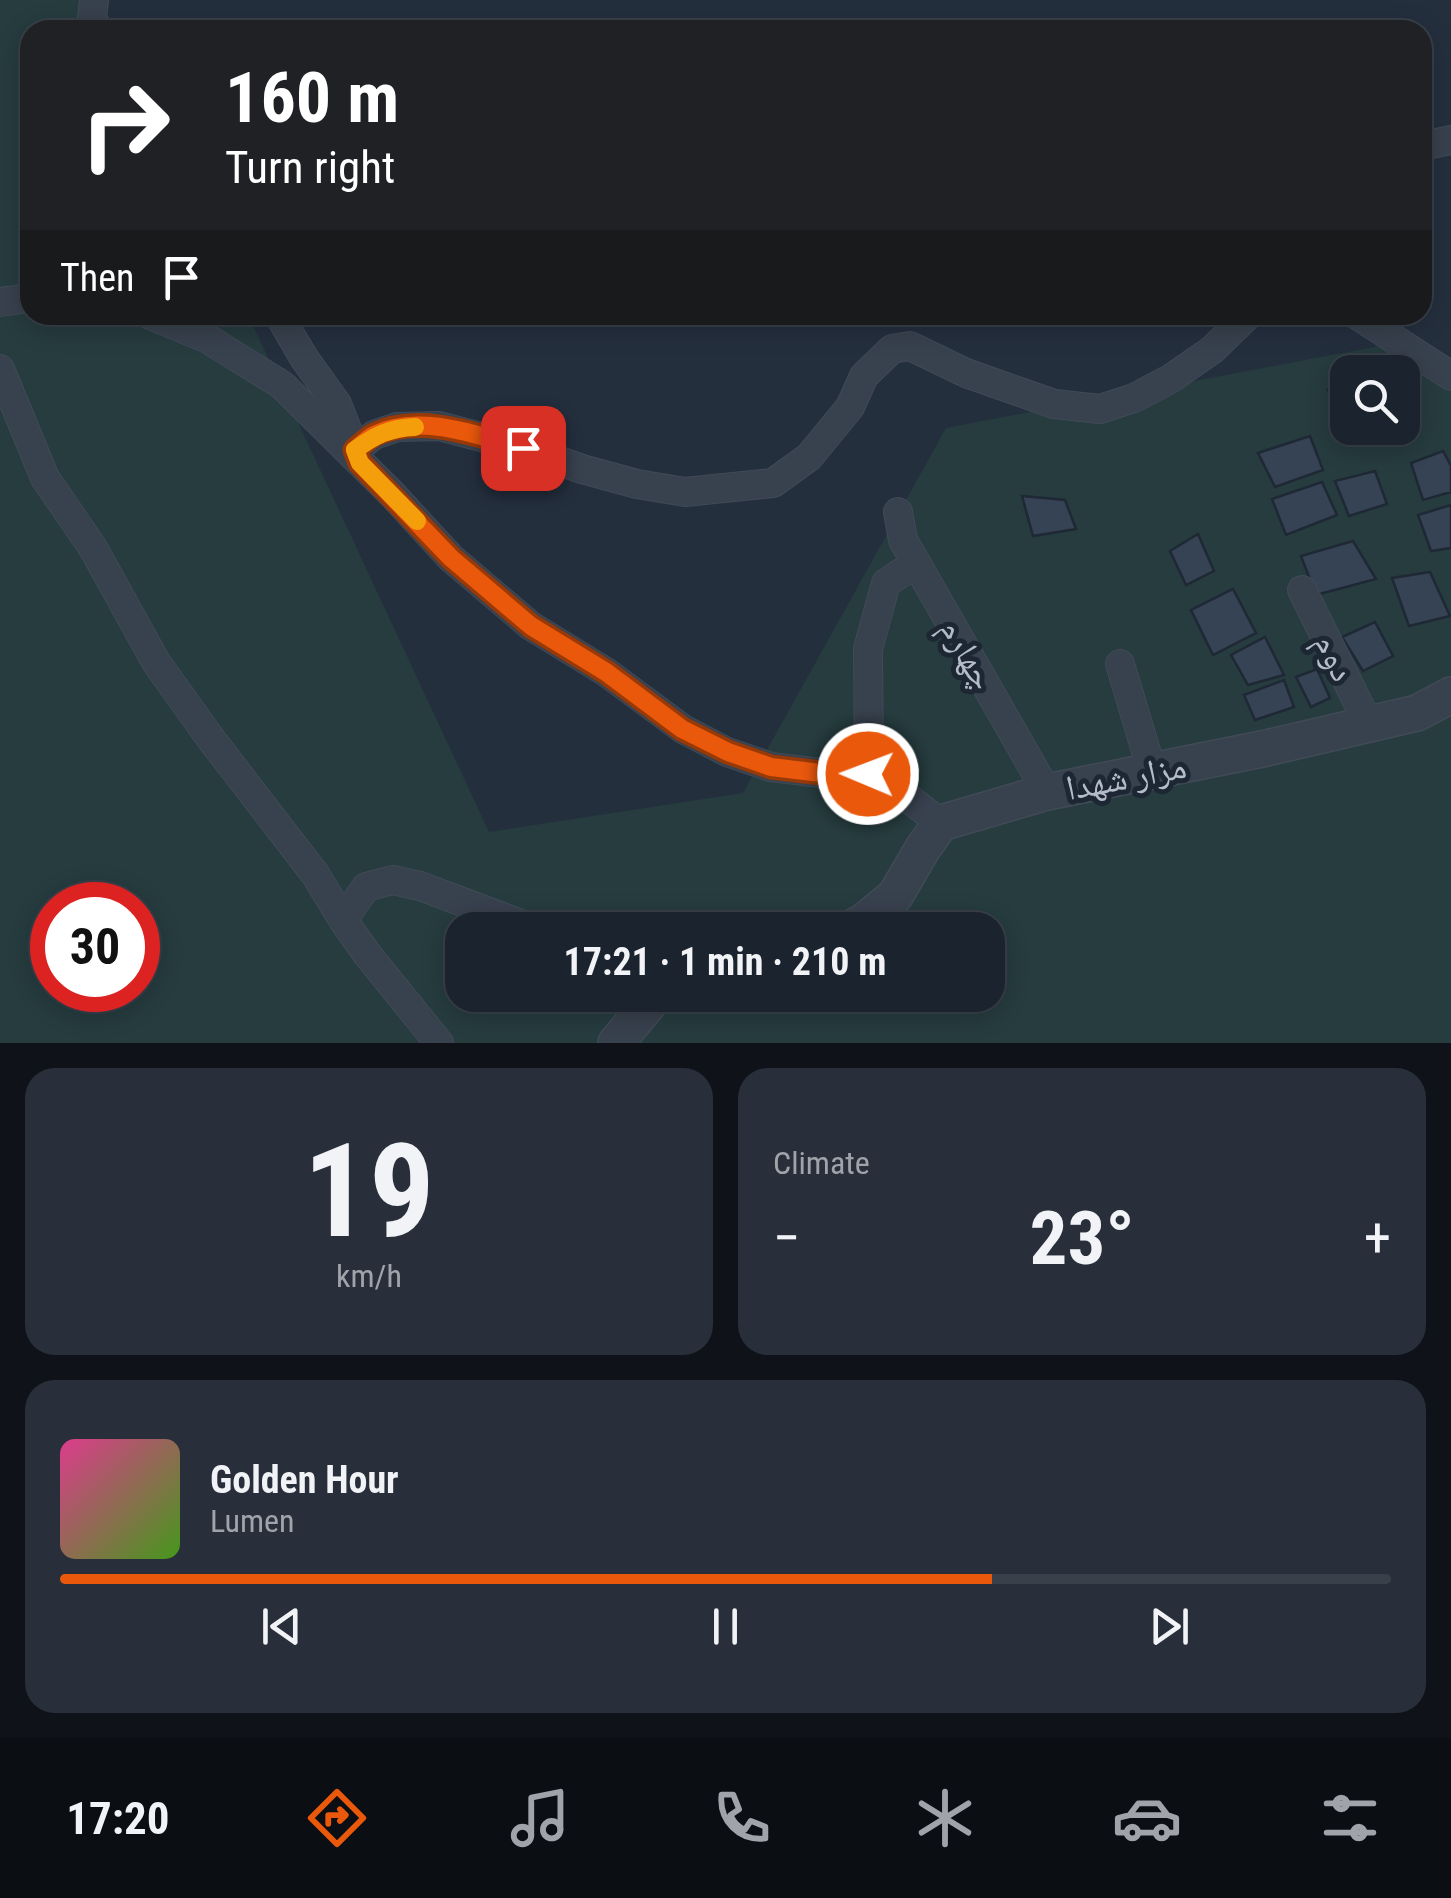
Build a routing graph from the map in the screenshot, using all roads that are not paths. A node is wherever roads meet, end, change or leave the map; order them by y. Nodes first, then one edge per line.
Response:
1 (175, 325) edge
2 (285, 325) edge
3 (1238, 325) edge
4 (1372, 325) edge
5 (0, 368) edge
6 (1451, 376) edge
7 (358, 456) junction
8 (898, 512) dead end
9 (916, 563) junction
10 (1302, 590) dead end
11 (1120, 664) dead end
12 (1451, 695) edge
13 (1369, 725) junction
14 (1152, 771) junction
15 (868, 774) junction
16 (1047, 792) junction
17 (941, 823) junction
18 (489, 912) edge
19 (875, 912) edge
20 (342, 920) junction
21 (642, 1012) edge
22 (439, 1043) edge
23 (616, 1043) edge

1 - 7 street
2 - 7 street
3 - 7 street
4 - 6 street
5 - 20 street
7 - 15 street
8 - 9 street, چهارم
9 - 15 street
9 - 16 street, چهارم
10 - 13 street, دوم
11 - 14 street
12 - 13 street, مزار شهدا
13 - 14 street, مزار شهدا
14 - 16 street, مزار شهدا
15 - 17 street
16 - 17 street, مزار شهدا
17 - 19 street
18 - 20 street
20 - 22 street
21 - 23 street

